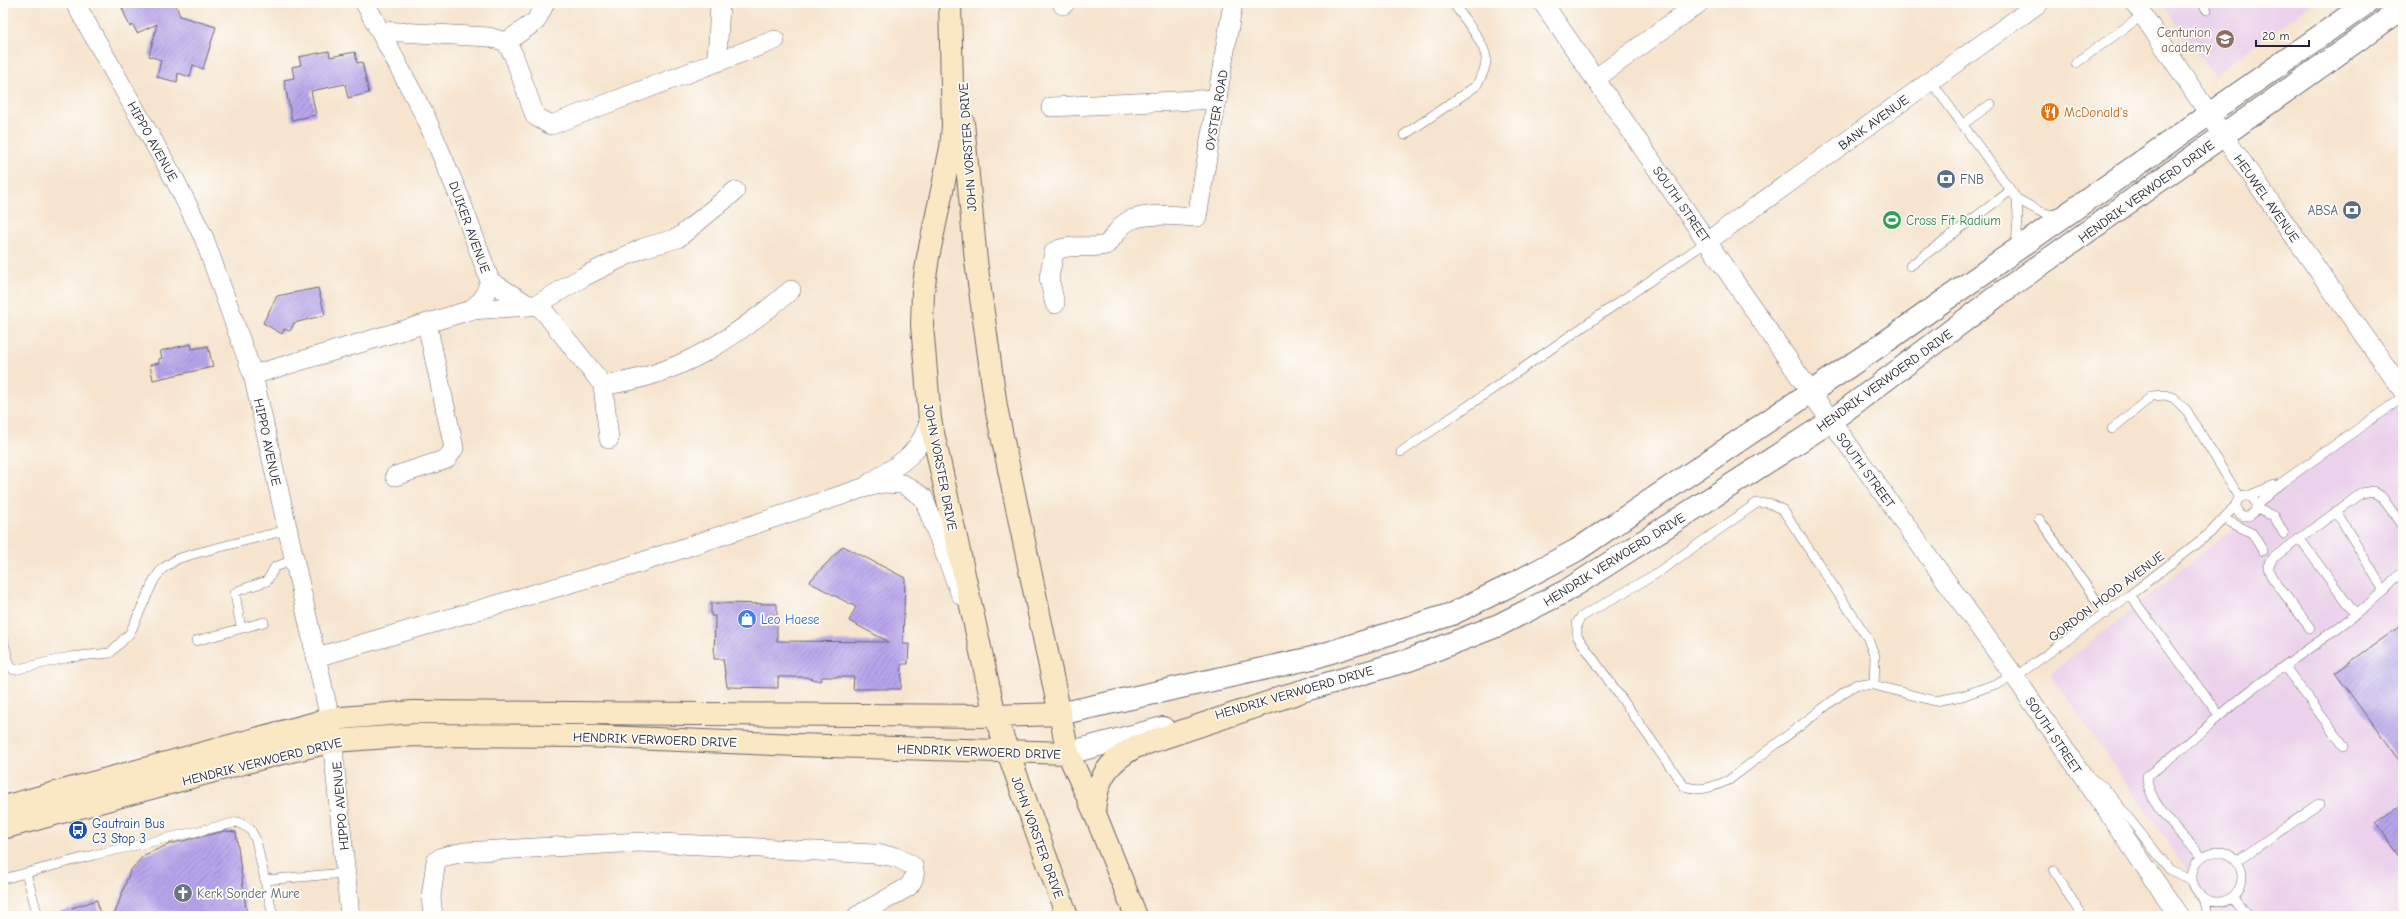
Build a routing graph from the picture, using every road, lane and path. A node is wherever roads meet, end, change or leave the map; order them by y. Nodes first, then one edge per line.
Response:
1 (75, 3) edge
2 (365, 3) edge
3 (546, 3) edge
4 (720, 3) edge
5 (950, 3) edge
6 (959, 3) edge
7 (1233, 3) edge
8 (1453, 3) edge
9 (1544, 3) edge
10 (1699, 3) edge
11 (2039, 3) edge
12 (2367, 3) edge
13 (2403, 8) edge
14 (2139, 9) edge
15 (381, 31) junction
16 (775, 40) dead end
17 (506, 42) junction
18 (717, 61) junction
19 (2076, 63) dead end
20 (1595, 79) junction
21 (1930, 80) junction
22 (1218, 99) junction
23 (1991, 104) dead end
24 (1051, 106) dead end
25 (2208, 113) junction
26 (1963, 124) junction
27 (1404, 135) dead end
28 (2223, 135) junction
29 (2010, 190) junction
30 (735, 191) dead end
31 (2017, 199) junction
32 (2064, 216) junction
33 (1708, 241) junction
34 (2015, 251) junction
35 (1910, 266) dead end
36 (490, 281) junction
37 (791, 290) dead end
38 (1055, 304) dead end
39 (534, 305) junction
40 (471, 310) junction
41 (427, 324) junction
42 (253, 375) junction
43 (603, 385) junction
44 (2403, 391) edge
45 (1811, 393) junction
46 (2403, 397) edge
47 (930, 419) junction
48 (1830, 421) junction
49 (2112, 430) dead end
50 (609, 439) dead end
51 (1401, 452) dead end
52 (395, 476) dead end
53 (2282, 483) junction
54 (860, 489) junction
55 (2242, 500) junction
56 (2251, 511) junction
57 (2336, 511) junction
58 (2039, 519) dead end
59 (2230, 522) junction
60 (2403, 527) edge
61 (287, 530) junction
62 (2210, 533) junction
63 (2252, 533) junction
64 (2284, 534) dead end
65 (2299, 538) junction
66 (2263, 551) dead end
67 (294, 560) junction
68 (2403, 570) edge
69 (2384, 591) junction
70 (2130, 595) junction
71 (2106, 614) junction
72 (2355, 614) junction
73 (264, 622) dead end
74 (241, 628) junction
75 (2310, 628) dead end
76 (3, 640) edge
77 (196, 641) dead end
78 (979, 645) junction
79 (317, 657) junction
80 (2285, 666) junction
81 (2015, 677) junction
82 (1874, 685) junction
83 (1298, 693) junction
84 (1059, 714) junction
85 (2219, 715) junction
86 (994, 716) junction
87 (330, 719) junction
88 (334, 741) junction
89 (2344, 746) dead end
90 (1006, 752) junction
91 (1068, 753) junction
92 (2079, 772) junction
93 (2319, 804) dead end
94 (3, 807) edge
95 (1094, 811) junction
96 (3, 828) edge
97 (2201, 856) junction
98 (2237, 862) junction
99 (2054, 871) dead end
100 (26, 873) junction
101 (345, 873) junction
102 (3, 879) edge
103 (2191, 879) junction
104 (265, 880) junction
105 (2233, 896) junction
106 (2205, 900) junction
107 (38, 916) edge
108 (272, 916) edge
109 (350, 916) edge
110 (433, 916) edge
111 (857, 916) edge
112 (1068, 916) edge
113 (1136, 916) edge
114 (2082, 916) edge
115 (2179, 916) edge
116 (2208, 916) edge
117 (2248, 916) edge

1 - 42 street, HIPPO AVENUE
2 - 15 street, DUIKER AVENUE
3 - 17 street
4 - 18 street
5 - 47 main road, JOHN VORSTER DRIVE
6 - 84 main road, JOHN VORSTER DRIVE
7 - 22 street, OYSTER ROAD
8 - 27 lane
9 - 20 street, SOUTH STREET
10 - 20 street
11 - 21 street, BANK AVENUE
12 - 25 street, HENDRIK VERWOERD DRIVE
13 - 28 street, HENDRIK VERWOERD DRIVE
14 - 19 lane
14 - 25 street, HEUWEL AVENUE
15 - 17 street
15 - 36 street, DUIKER AVENUE
16 - 18 street
17 - 18 street
20 - 33 street, SOUTH STREET
21 - 26 lane
21 - 33 street, BANK AVENUE
22 - 24 street
22 - 38 street, OYSTER ROAD
23 - 26 lane
25 - 28 street, HEUWEL AVENUE
25 - 32 street, HENDRIK VERWOERD DRIVE
26 - 29 lane
28 - 44 street, HEUWEL AVENUE
28 - 48 street, HENDRIK VERWOERD DRIVE
29 - 31 lane
29 - 35 lane
30 - 39 street
31 - 32 lane
31 - 34 lane
32 - 34 street, HENDRIK VERWOERD DRIVE
33 - 45 street, SOUTH STREET
33 - 51 lane
34 - 45 street, HENDRIK VERWOERD DRIVE
36 - 39 street
36 - 40 street, DUIKER AVENUE
37 - 43 street
39 - 40 street
39 - 43 street
40 - 41 street, DUIKER AVENUE
41 - 42 street, DUIKER AVENUE
41 - 52 street
42 - 61 street, HIPPO AVENUE
43 - 50 street
45 - 48 street, SOUTH STREET
45 - 84 street, HENDRIK VERWOERD DRIVE
46 - 53 lane, GORDON HOOD AVENUE
47 - 54 street
47 - 78 main road, JOHN VORSTER DRIVE
48 - 81 street, SOUTH STREET
48 - 83 street, HENDRIK VERWOERD DRIVE
49 - 55 lane
53 - 55 lane, GORDON HOOD AVENUE
53 - 56 lane, GORDON HOOD AVENUE
54 - 78 street
54 - 79 street
55 - 56 lane
55 - 56 lane
55 - 62 lane, GORDON HOOD AVENUE
56 - 59 lane, GORDON HOOD AVENUE
56 - 63 lane
56 - 64 lane
57 - 60 lane
57 - 65 lane
57 - 69 lane
58 - 71 lane
59 - 62 lane, GORDON HOOD AVENUE
59 - 63 lane
61 - 67 street, HIPPO AVENUE
61 - 76 lane
62 - 70 lane, GORDON HOOD AVENUE
63 - 66 lane
65 - 72 lane
65 - 75 lane
67 - 74 lane
67 - 79 street, HIPPO AVENUE
68 - 69 lane
69 - 72 lane
70 - 71 lane, GORDON HOOD AVENUE
70 - 85 lane
71 - 81 lane, GORDON HOOD AVENUE
72 - 80 lane
73 - 74 lane
74 - 77 lane
78 - 86 main road, JOHN VORSTER DRIVE
79 - 87 street, HIPPO AVENUE
80 - 85 lane
80 - 89 lane
81 - 82 lane, GORDON HOOD AVENUE
81 - 92 street, SOUTH STREET
82 - 82 lane, GORDON HOOD AVENUE
83 - 91 street, HENDRIK VERWOERD DRIVE
83 - 95 main road
84 - 86 main road, HENDRIK VERWOERD DRIVE
84 - 91 main road, JOHN VORSTER DRIVE
85 - 97 lane
86 - 87 main road, HENDRIK VERWOERD DRIVE
86 - 90 main road, JOHN VORSTER DRIVE
87 - 88 street, HIPPO AVENUE
87 - 94 main road, HENDRIK VERWOERD DRIVE
88 - 90 main road, HENDRIK VERWOERD DRIVE
88 - 96 main road, HENDRIK VERWOERD DRIVE
88 - 101 street, HIPPO AVENUE
90 - 91 main road, HENDRIK VERWOERD DRIVE
90 - 112 main road, JOHN VORSTER DRIVE
91 - 95 main road, JOHN VORSTER DRIVE
92 - 103 lane
92 - 115 street, SOUTH STREET
93 - 98 lane
95 - 113 main road, JOHN VORSTER DRIVE
97 - 98 lane
97 - 103 lane
98 - 105 lane
99 - 114 lane
100 - 102 lane
100 - 104 lane
100 - 107 lane
101 - 104 lane
101 - 109 street, HIPPO AVENUE
103 - 106 lane
104 - 108 lane
105 - 106 lane
105 - 117 lane
106 - 116 lane
110 - 111 street

